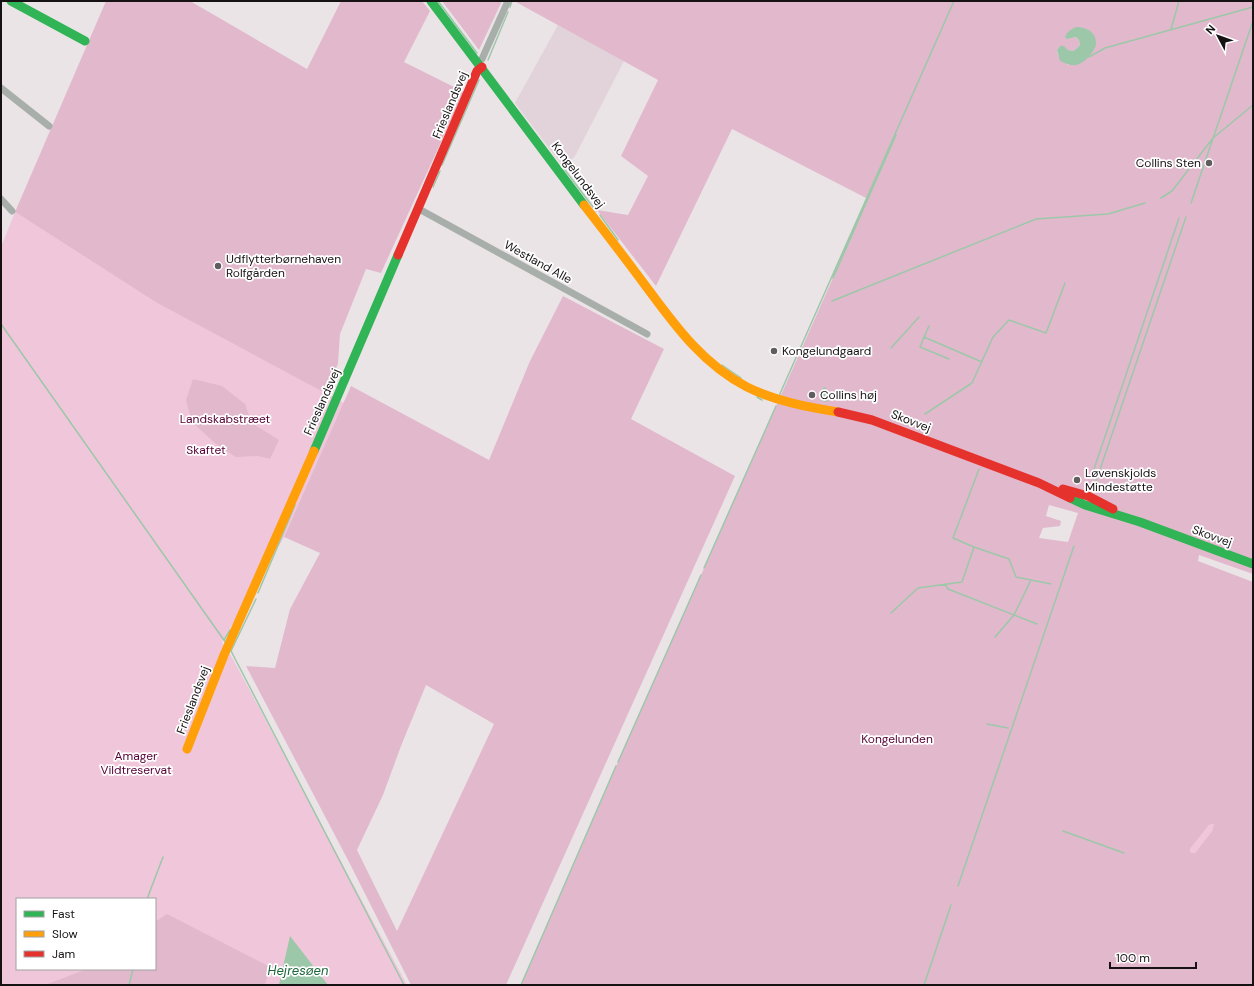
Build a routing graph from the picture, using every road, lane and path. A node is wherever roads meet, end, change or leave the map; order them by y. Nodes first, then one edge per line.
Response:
1 (11, 1) edge
2 (432, 1) edge
3 (508, 1) edge
4 (85, 41) dead end
5 (480, 65) junction
6 (1, 88) edge
7 (49, 126) dead end
8 (1, 199) edge
9 (419, 209) junction
10 (12, 211) dead end
11 (647, 334) dead end
12 (709, 361) joint
13 (1253, 564) edge
14 (187, 749) dead end

1 - 4 street
2 - 5 street, Kongelundsvej
3 - 5 street, Frieslandsvej
5 - 9 street, Frieslandsvej
5 - 12 street, Kongelundsvej
6 - 7 street
8 - 10 street
9 - 11 street, Westland Alle
9 - 14 street, Frieslandsvej
12 - 13 street, Skovvej

